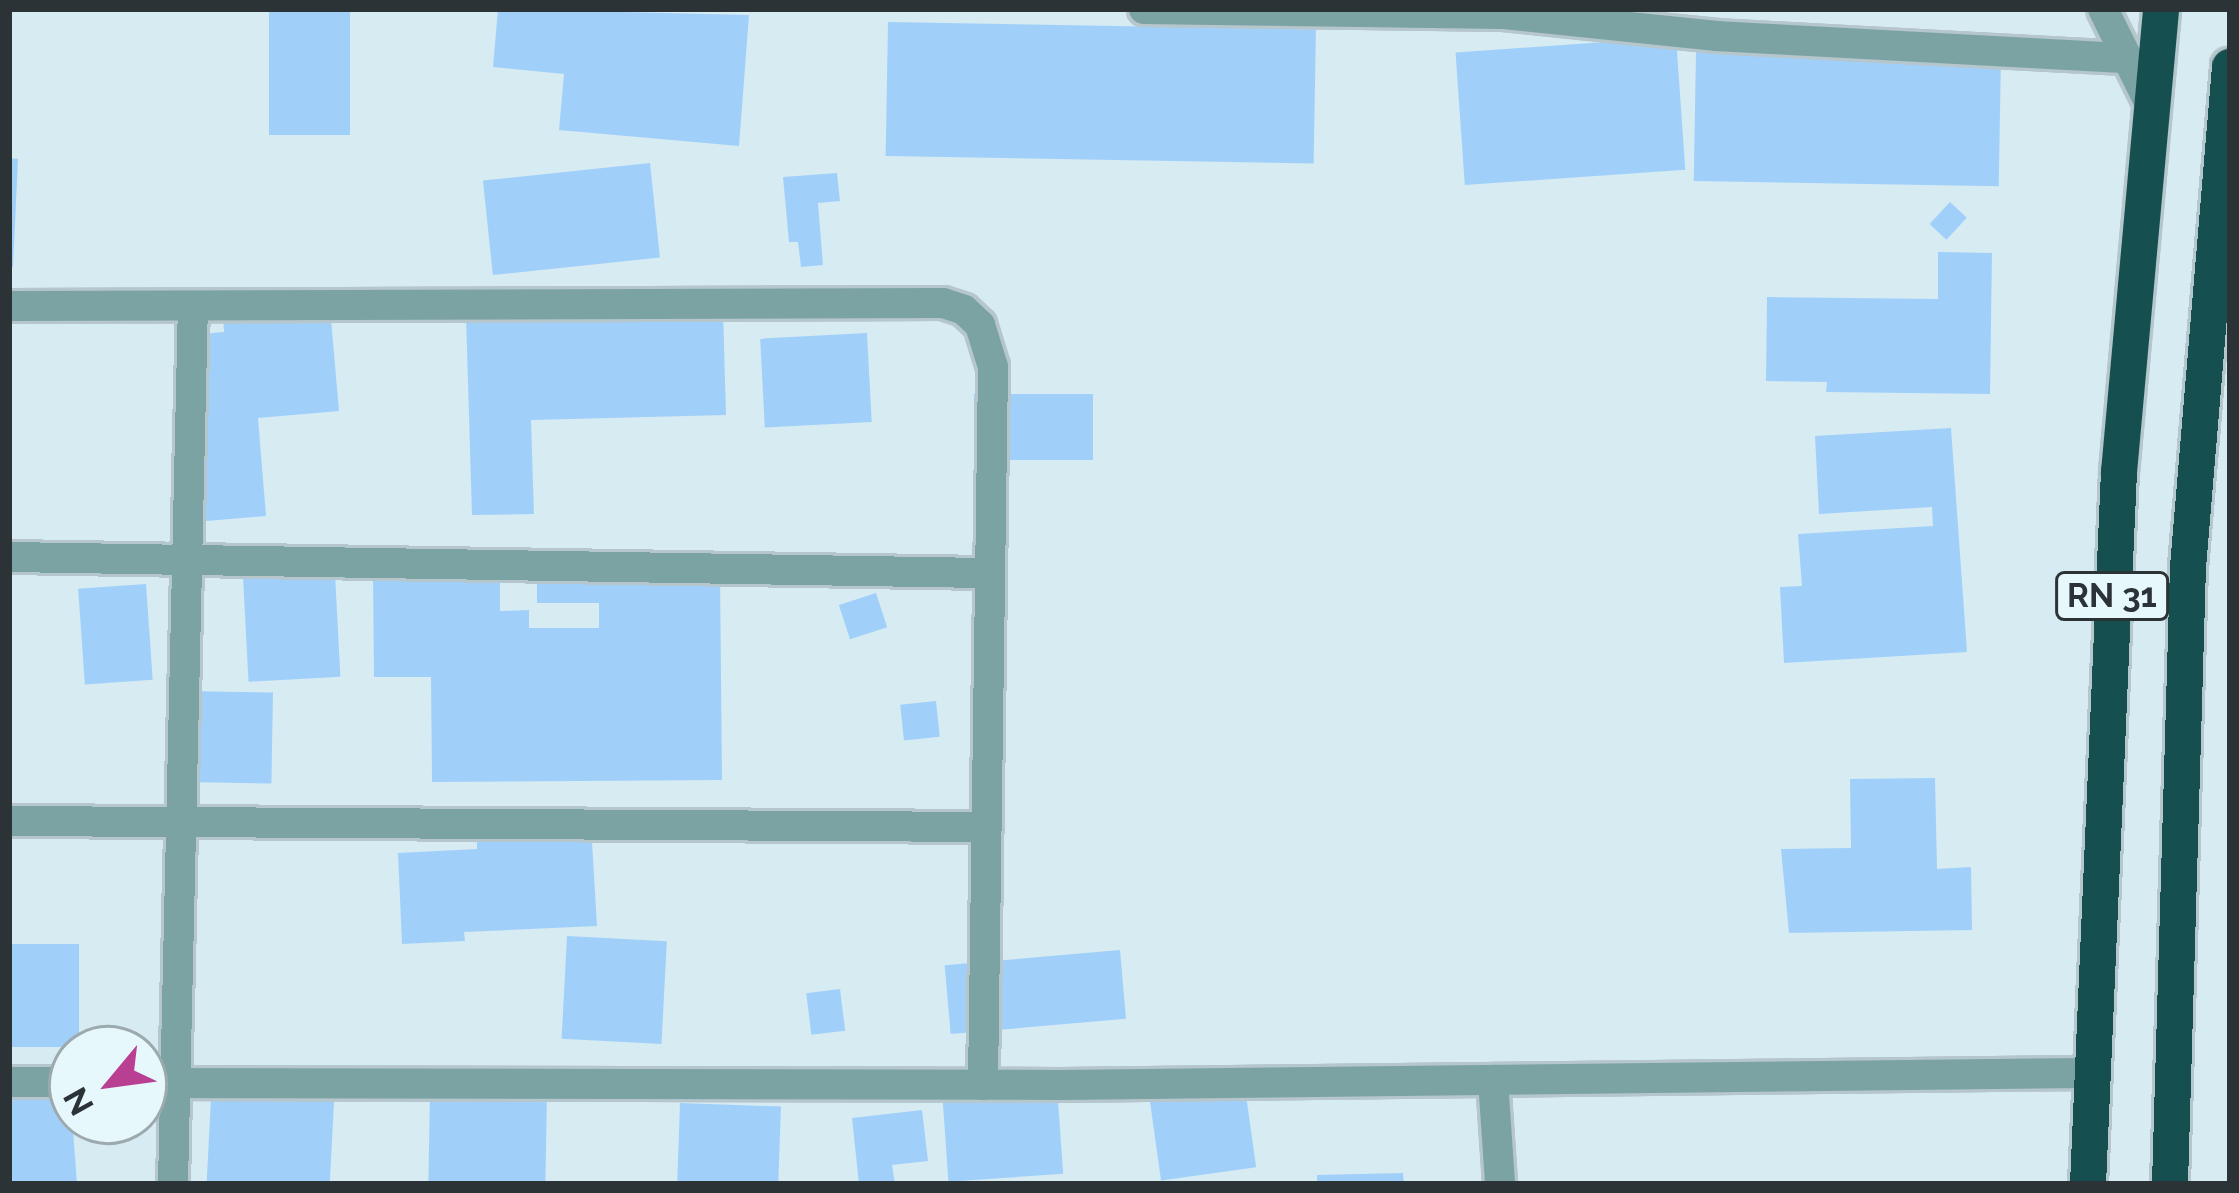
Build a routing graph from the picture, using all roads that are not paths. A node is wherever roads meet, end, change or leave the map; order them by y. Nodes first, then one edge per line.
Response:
1 (1144, 9) edge
2 (2103, 9) edge
3 (2161, 9) edge
4 (2126, 58) junction
5 (2230, 67) edge
6 (2150, 104) junction
7 (2219, 291) edge
8 (9, 306) edge
9 (193, 306) junction
10 (9, 557) edge
11 (185, 560) junction
12 (989, 573) junction
13 (9, 821) edge
14 (178, 826) junction
15 (986, 827) junction
16 (162, 1025) edge
17 (2090, 1072) junction
18 (1493, 1080) junction
19 (9, 1082) edge
20 (48, 1082) edge
21 (168, 1083) edge
22 (983, 1085) junction
23 (166, 1145) edge
24 (172, 1184) edge
25 (1500, 1184) edge
26 (2088, 1184) edge
27 (2170, 1184) edge

1 - 4 street
2 - 4 street
3 - 6 highway, RN 31
4 - 6 street
5 - 7 highway, RN 31
6 - 17 highway, RN 31
7 - 27 highway, RN 31
8 - 9 street
9 - 11 street
9 - 12 street
10 - 11 street
11 - 12 street
11 - 14 street
12 - 15 street
13 - 14 street
14 - 15 street
14 - 16 street
15 - 22 street
17 - 18 street
17 - 26 highway, RN 31
18 - 22 street
18 - 25 street
19 - 20 street
21 - 22 street
23 - 24 street

